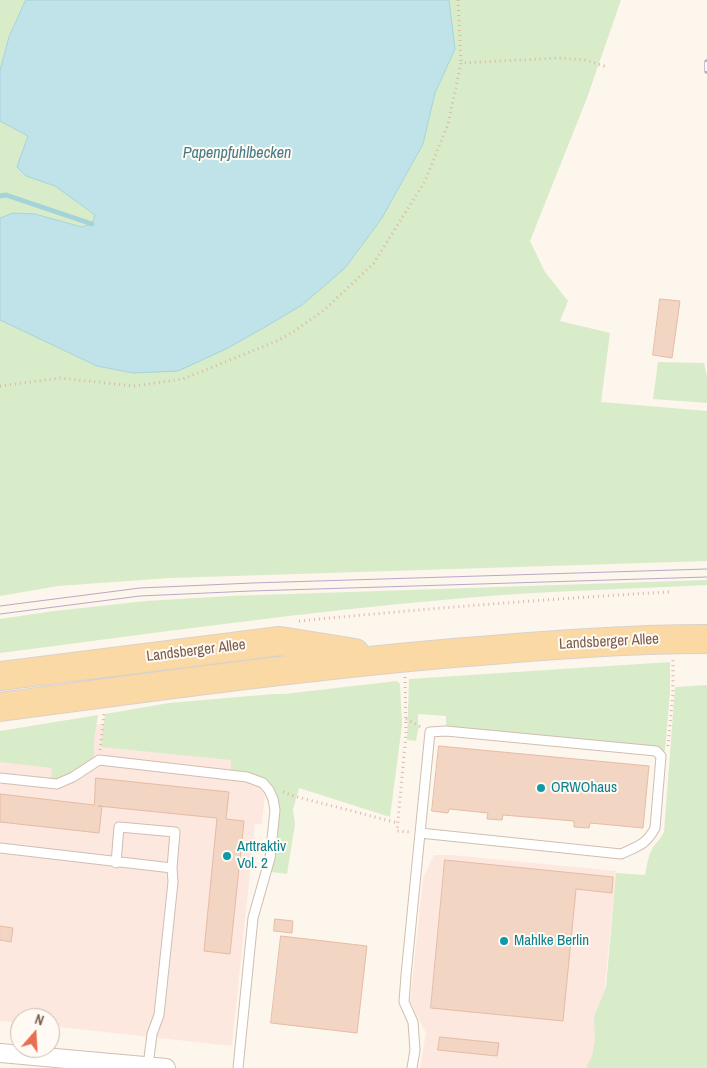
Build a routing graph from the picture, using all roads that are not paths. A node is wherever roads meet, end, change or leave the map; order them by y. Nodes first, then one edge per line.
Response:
1 (707, 639) edge
2 (398, 669) junction
3 (0, 676) edge
4 (0, 706) edge
5 (0, 778) edge
6 (420, 833) junction
7 (0, 848) edge
8 (116, 862) junction
9 (172, 868) junction
10 (0, 1053) edge
11 (148, 1066) junction
12 (166, 1068) edge
13 (238, 1068) edge
14 (412, 1068) edge

1 - 2 main road, Landsberger Allee
2 - 3 main road, Landsberger Allee
2 - 4 main road, Landsberger Allee
5 - 13 lane
6 - 6 lane
6 - 14 lane
7 - 8 lane
8 - 9 lane
8 - 9 lane
9 - 11 lane
10 - 11 street
11 - 12 street

